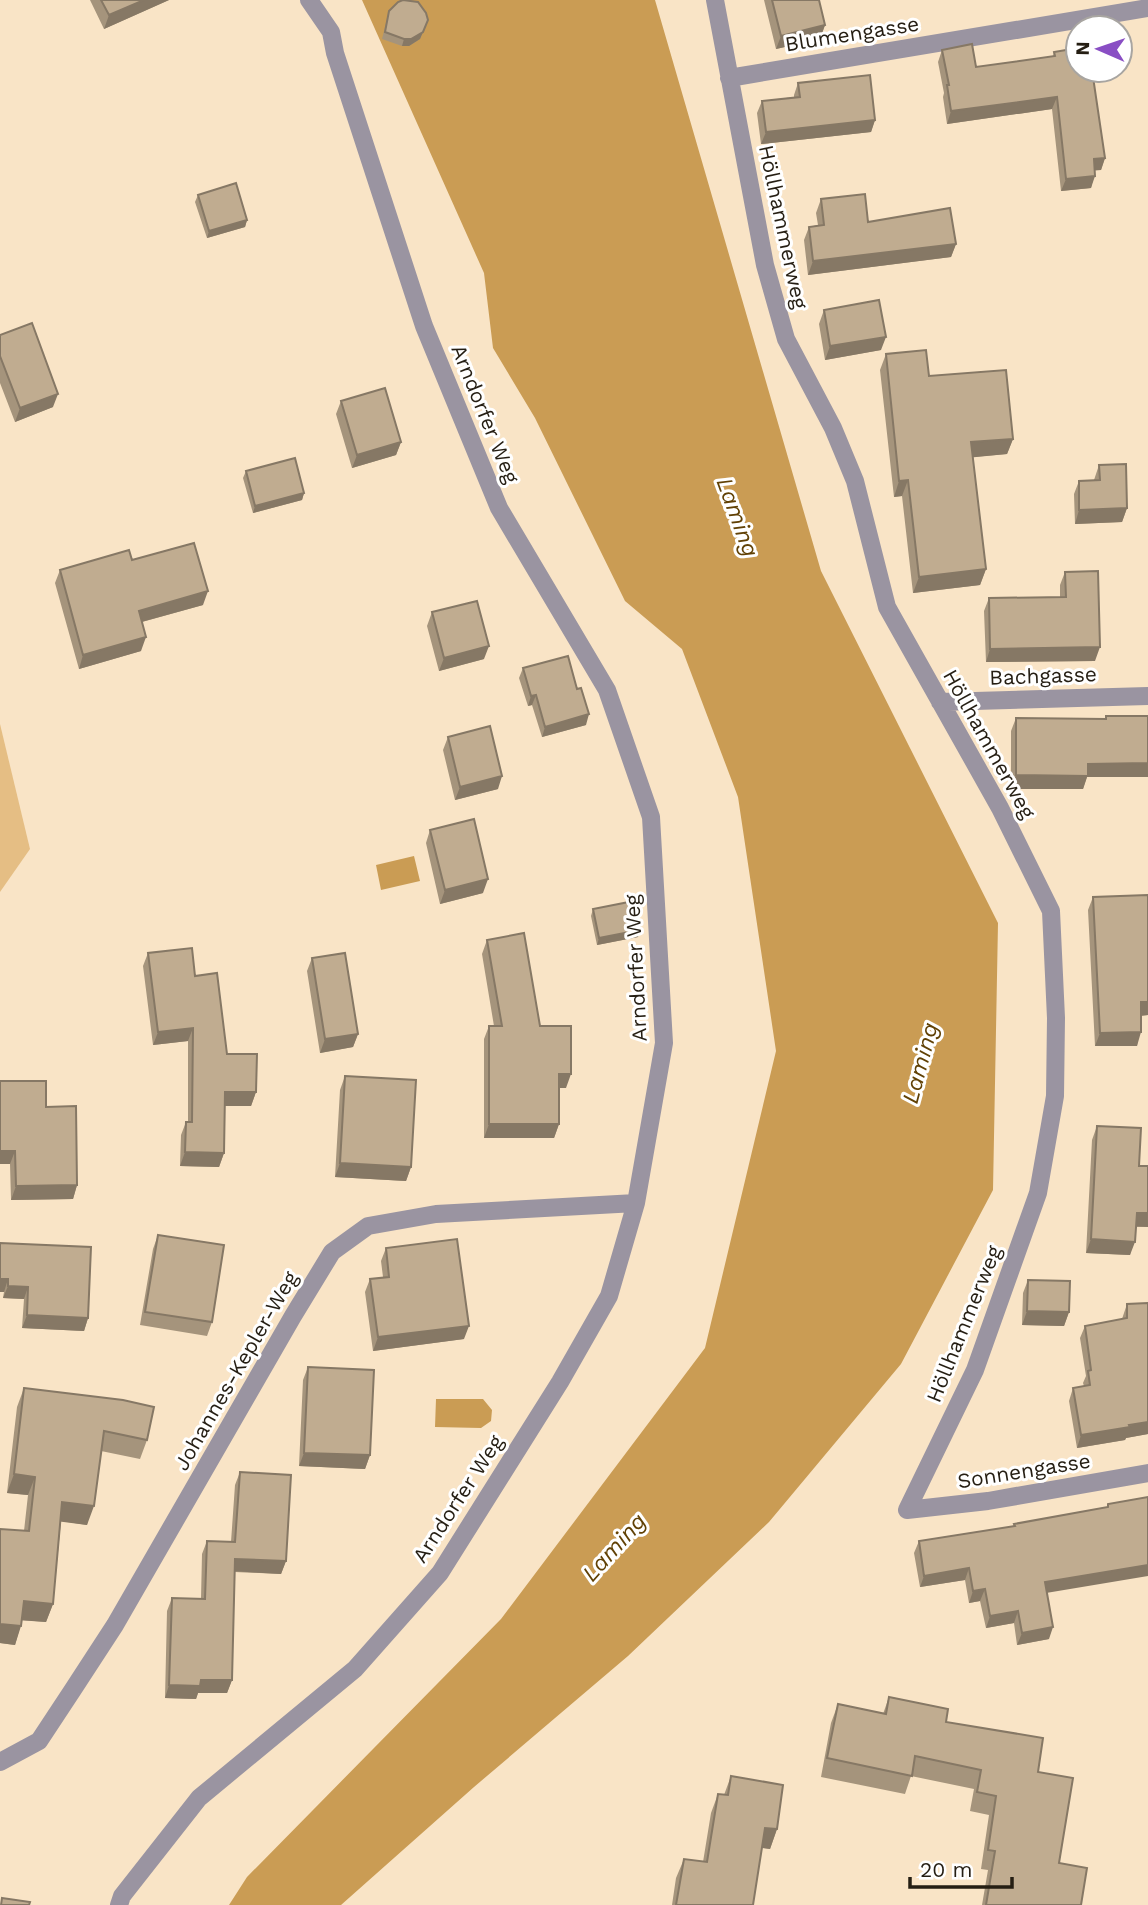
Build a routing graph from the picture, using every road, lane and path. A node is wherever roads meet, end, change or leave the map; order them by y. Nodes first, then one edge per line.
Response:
1 (309, 0) edge
2 (715, 0) edge
3 (1148, 8) edge
4 (729, 78) junction
5 (1148, 696) edge
6 (940, 702) junction
7 (636, 1203) junction
8 (1148, 1473) edge
9 (907, 1510) joint
10 (0, 1762) edge
11 (120, 1905) edge

1 - 7 street, Arndorfer Weg
2 - 4 street, Höllhammerweg
3 - 4 street, Blumengasse
4 - 6 street, Höllhammerweg
5 - 6 street, Bachgasse
6 - 9 street, Höllhammerweg
7 - 10 street, Johannes-Kepler-Weg
7 - 11 street, Arndorfer Weg
8 - 9 street, Sonnengasse

